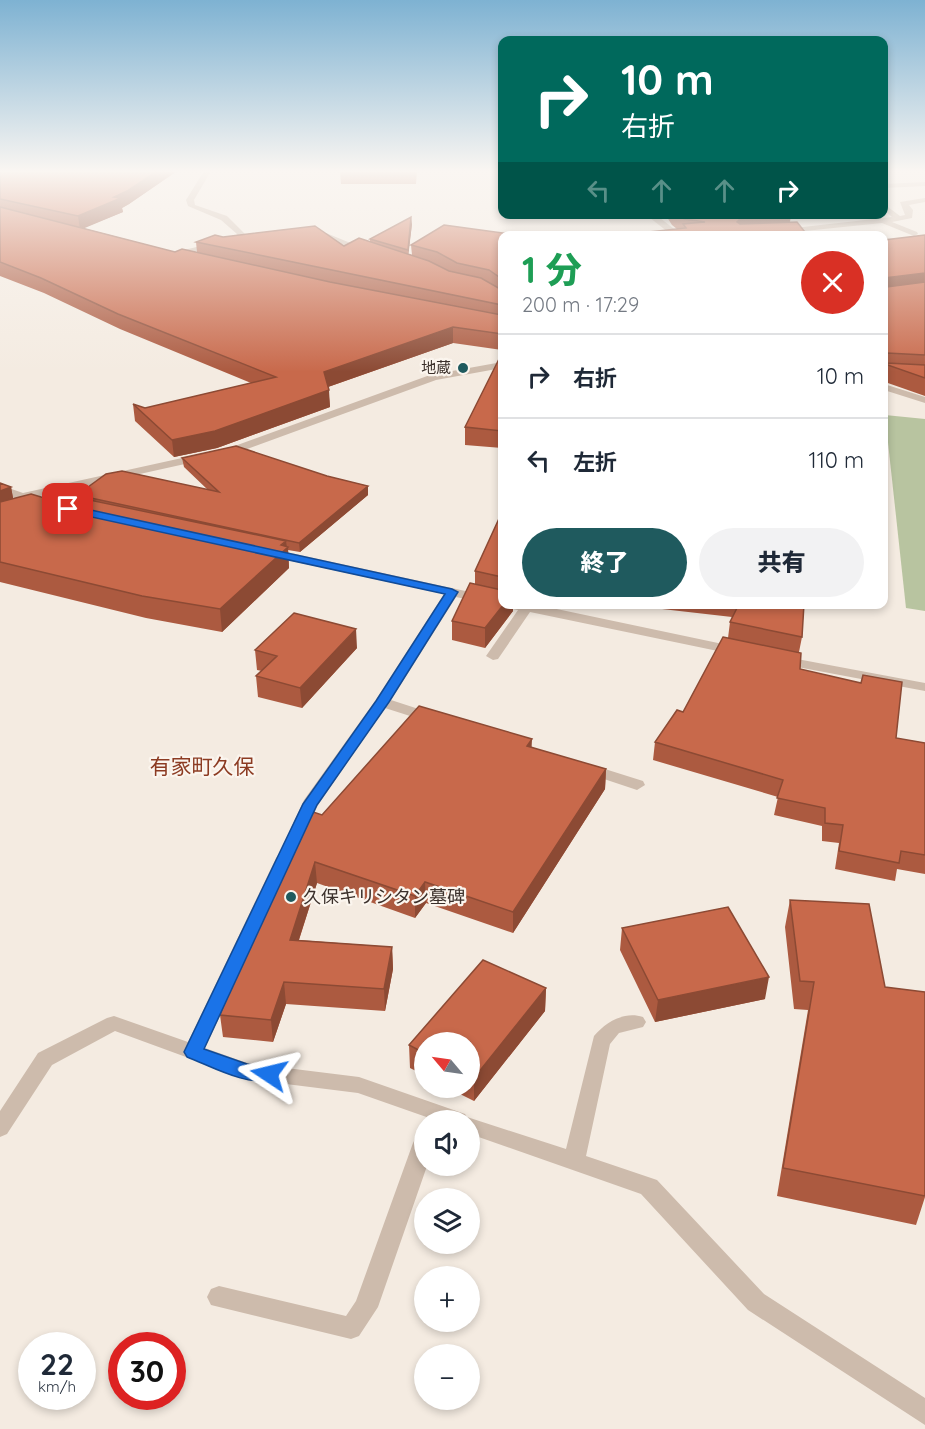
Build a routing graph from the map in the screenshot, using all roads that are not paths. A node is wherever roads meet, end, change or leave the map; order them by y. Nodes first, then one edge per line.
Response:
1 (331, 238) edge
2 (238, 240) joint
3 (252, 241) edge
4 (374, 253) edge
5 (173, 256) edge
6 (498, 365) edge
7 (888, 388) edge
8 (925, 400) edge
9 (0, 489) edge
10 (22, 496) junction
11 (23, 511) edge
12 (258, 549) edge
13 (452, 592) junction
14 (498, 602) edge
15 (525, 609) edge
16 (531, 609) edge
17 (493, 656) dead end
18 (925, 687) edge
19 (382, 702) junction
20 (448, 724) edge
21 (571, 764) edge
22 (637, 785) dead end
23 (636, 1022) dead end
24 (193, 1052) junction
25 (419, 1110) edge
26 (0, 1128) edge
27 (480, 1128) edge
28 (574, 1161) junction
29 (414, 1171) edge
30 (219, 1297) dead end
31 (925, 1413) edge

1 - 4 street
2 - 3 street
2 - 5 street
6 - 10 street
7 - 8 street
9 - 10 street
10 - 11 street
12 - 13 street
13 - 14 street
13 - 19 street
15 - 17 street
16 - 18 street
19 - 20 street
19 - 24 street
21 - 22 street
23 - 28 street
24 - 25 street
24 - 26 street
27 - 28 street
28 - 31 street
29 - 30 street

